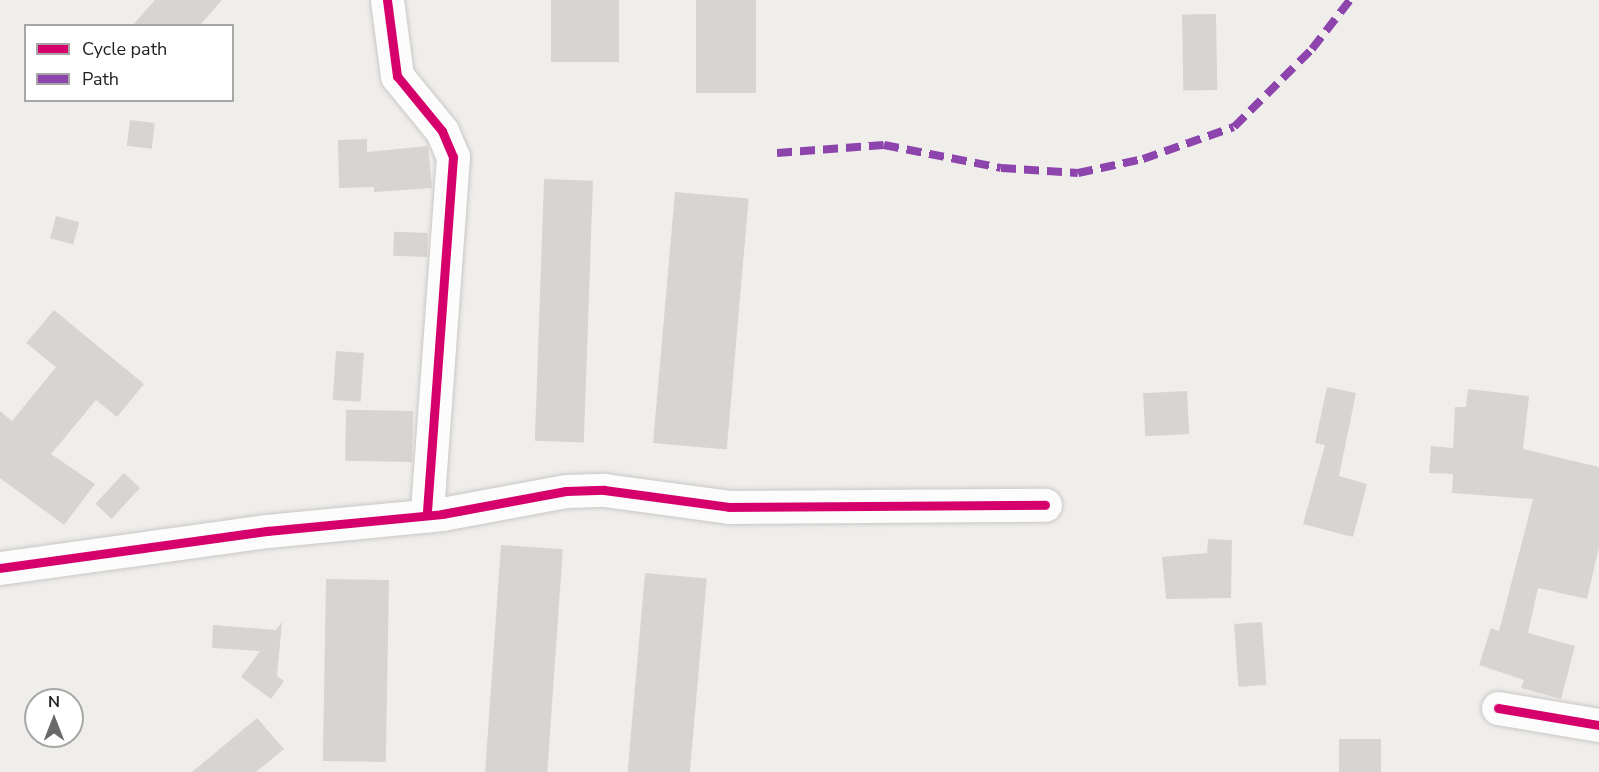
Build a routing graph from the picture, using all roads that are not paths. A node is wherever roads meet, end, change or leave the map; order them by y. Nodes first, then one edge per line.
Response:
1 (387, 0) edge
2 (1045, 505) dead end
3 (427, 515) junction
4 (0, 568) edge
5 (1498, 708) dead end
6 (1599, 725) edge

1 - 3 street
2 - 3 street
3 - 4 street
5 - 6 street

